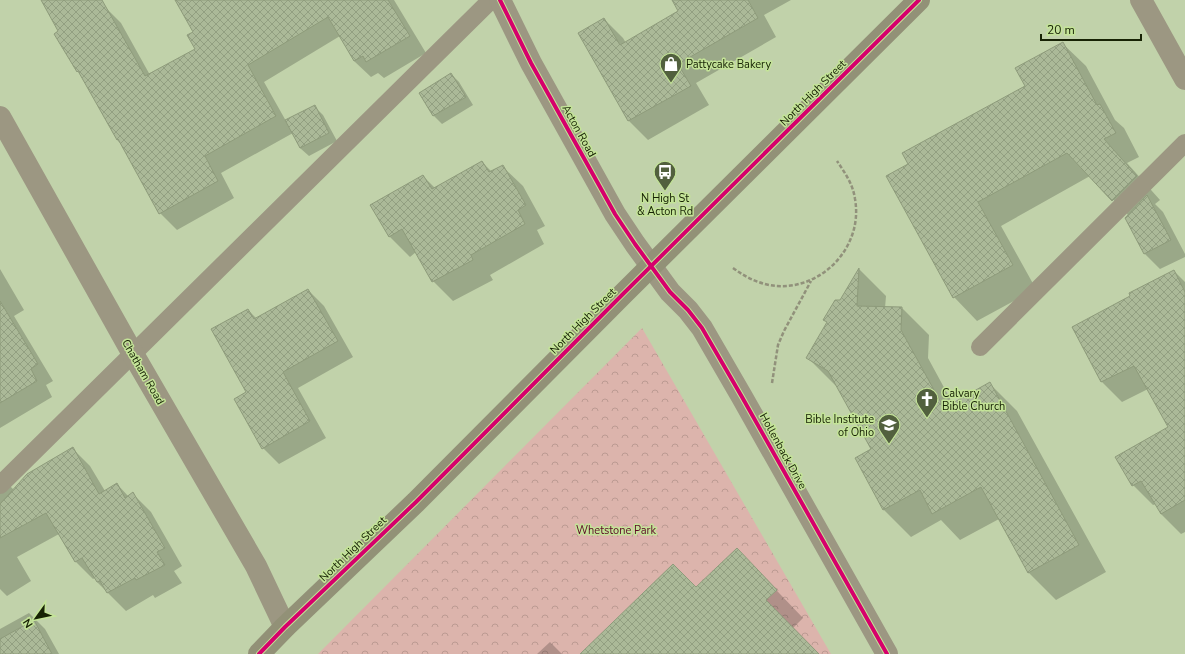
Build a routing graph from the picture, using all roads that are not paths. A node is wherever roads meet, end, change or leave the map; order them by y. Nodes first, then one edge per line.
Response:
1 (491, 0) edge
2 (500, 0) edge
3 (919, 0) edge
4 (1141, 0) edge
5 (1185, 79) edge
6 (0, 117) edge
7 (1185, 143) edge
8 (651, 266) junction
9 (980, 347) dead end
10 (133, 354) junction
11 (0, 485) edge
12 (285, 627) junction
13 (259, 654) edge
14 (887, 654) edge

1 - 10 lane
2 - 8 street, Acton Road
3 - 8 main road, North High Street
4 - 5 street
6 - 10 street, Chatham Road
7 - 9 lane
8 - 12 main road, North High Street
8 - 14 street, Hollenback Drive
10 - 11 lane
10 - 12 street, Chatham Road
12 - 13 main road, North High Street

